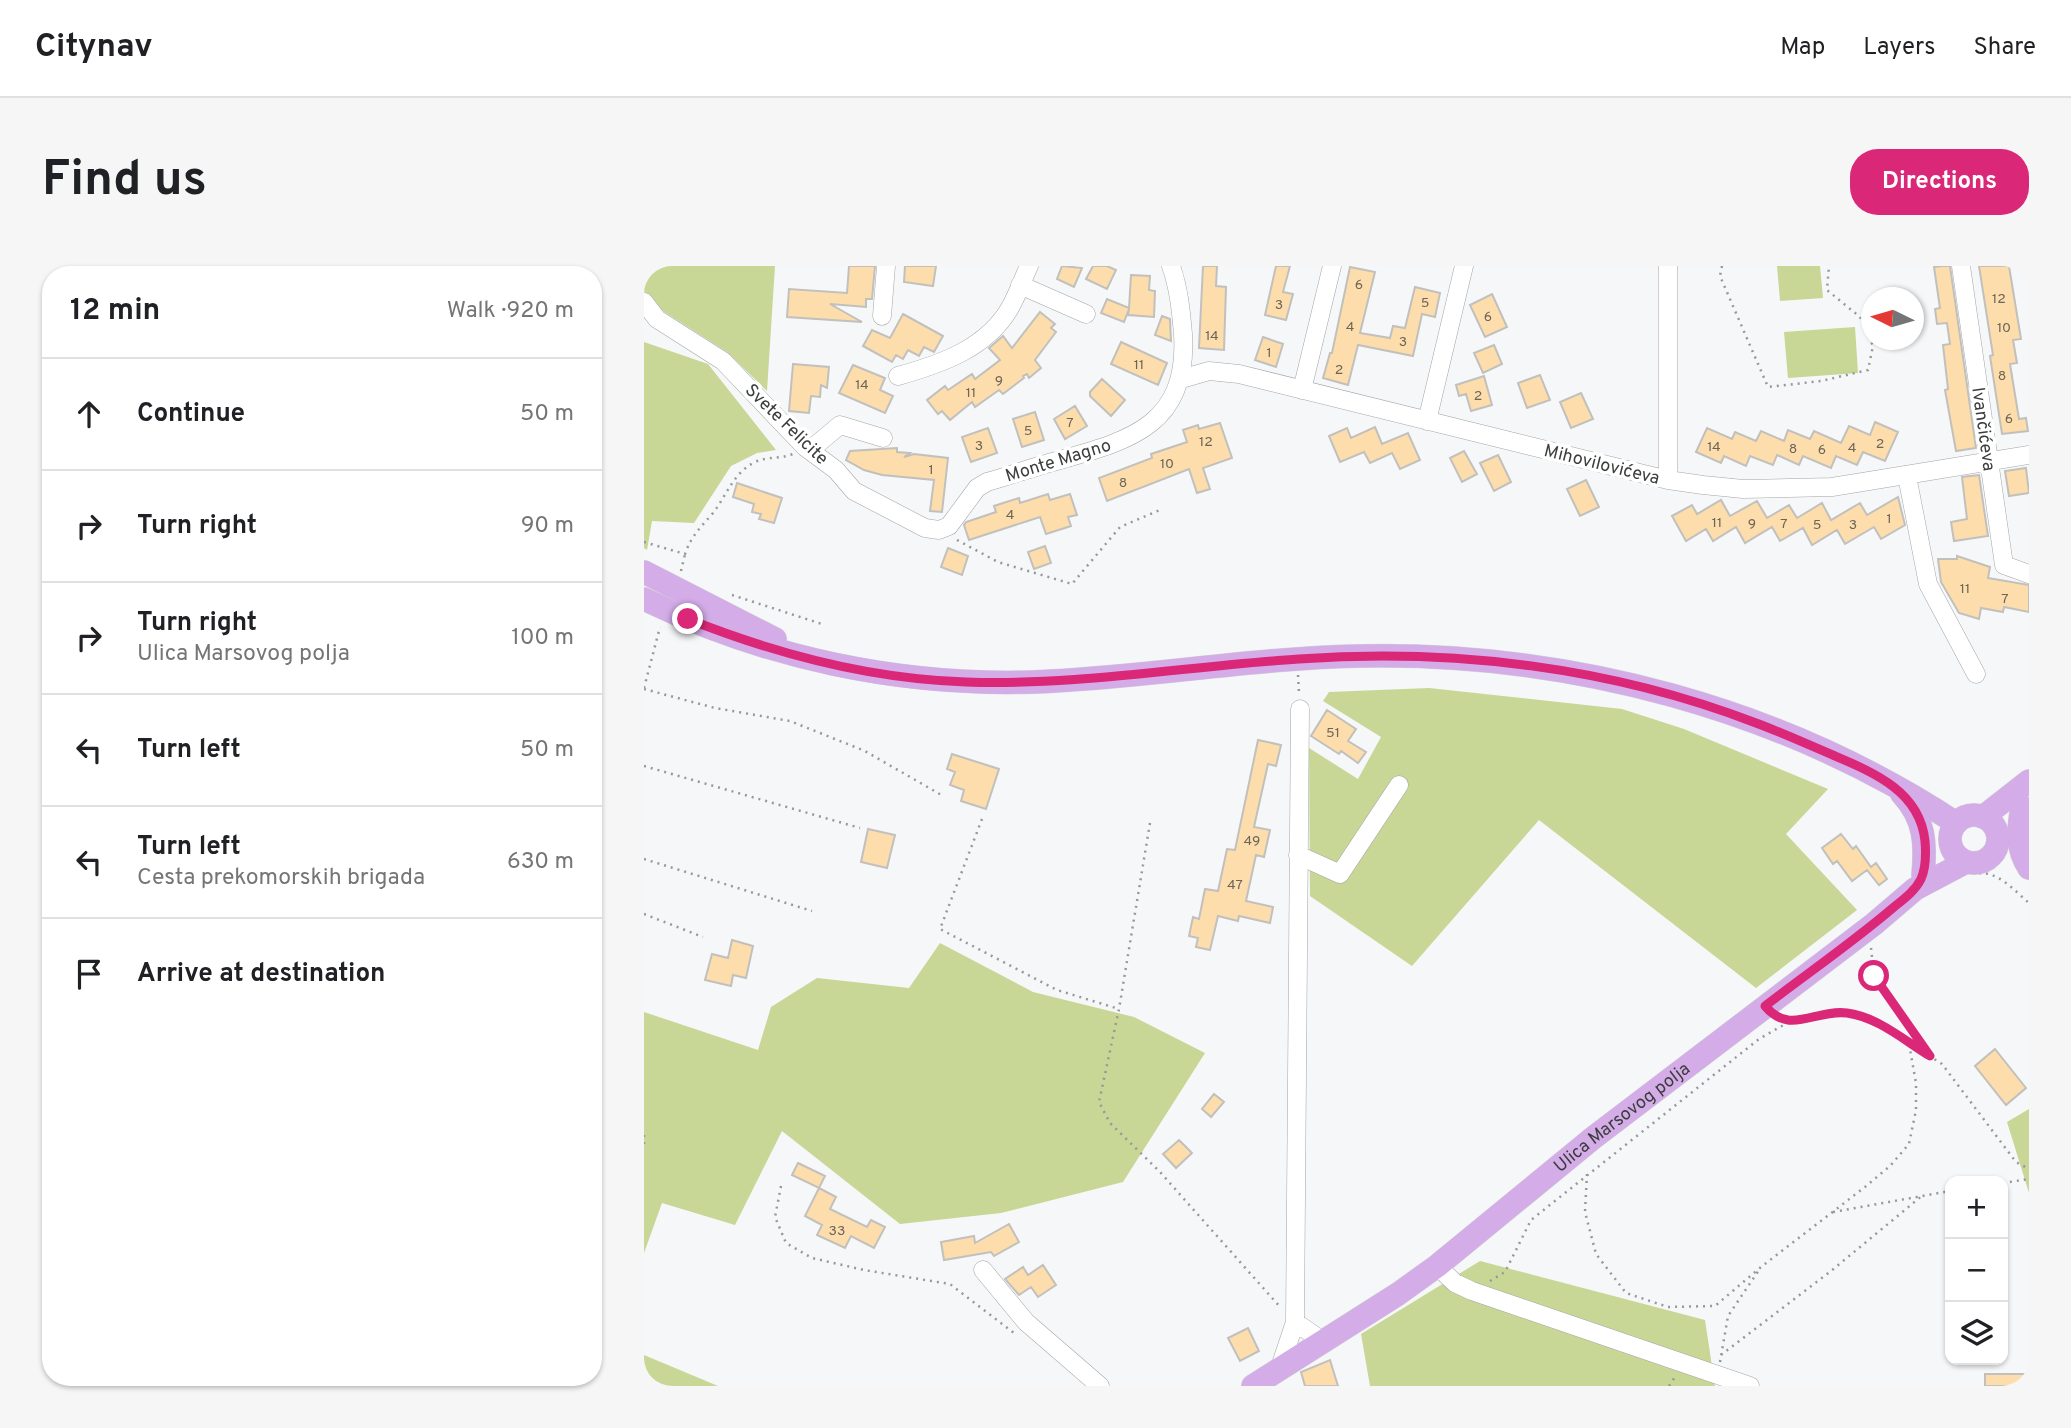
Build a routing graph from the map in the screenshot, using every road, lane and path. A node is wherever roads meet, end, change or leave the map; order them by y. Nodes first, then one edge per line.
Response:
1 (886, 266) edge
2 (1029, 266) edge
3 (1171, 266) edge
4 (1332, 266) edge
5 (1464, 266) edge
6 (1668, 266) edge
7 (1722, 266) edge
8 (1829, 266) edge
9 (1961, 266) edge
10 (1020, 285) junction
11 (644, 302) edge
12 (1086, 314) dead end
13 (882, 316) dead end
14 (898, 376) dead end
15 (1181, 379) junction
16 (1302, 390) junction
17 (1427, 421) junction
18 (883, 438) dead end
19 (807, 448) junction
20 (2029, 455) edge
21 (1988, 461) junction
22 (1907, 476) junction
23 (1668, 480) junction
24 (1160, 510) dead end
25 (939, 530) junction
26 (644, 542) edge
27 (685, 554) junction
28 (644, 572) edge
29 (680, 573) dead end
30 (2029, 574) edge
31 (727, 594) dead end
32 (644, 599) edge
33 (660, 624) dead end
34 (825, 625) dead end
35 (811, 660) junction
36 (1976, 674) dead end
37 (1298, 675) dead end
38 (644, 688) edge
39 (1300, 709) joint
40 (644, 766) edge
41 (2029, 781) edge
42 (1893, 784) junction
43 (1399, 785) dead end
44 (943, 796) dead end
45 (2025, 802) edge
46 (982, 819) dead end
47 (1150, 822) dead end
48 (860, 828) dead end
49 (1953, 834) junction
50 (1991, 835) junction
51 (1298, 855) junction
52 (644, 859) edge
53 (1967, 867) junction
54 (2029, 869) edge
55 (1919, 882) junction
56 (2029, 883) edge
57 (2029, 903) edge
58 (812, 911) dead end
59 (644, 914) edge
60 (703, 937) dead end
61 (1871, 948) dead end
62 (1765, 1006) junction
63 (1119, 1009) junction
64 (1789, 1022) junction
65 (1909, 1044) junction
66 (1930, 1056) junction
67 (644, 1135) edge
68 (644, 1146) edge
69 (2029, 1169) edge
70 (1587, 1174) junction
71 (2029, 1179) edge
72 (2008, 1182) edge
73 (781, 1186) dead end
74 (1945, 1192) edge
75 (1923, 1195) junction
76 (1831, 1213) junction
77 (1437, 1266) junction
78 (1761, 1267) junction
79 (983, 1270) dead end
80 (1472, 1291) junction
81 (1295, 1322) junction
82 (1016, 1334) dead end
83 (1324, 1342) junction
84 (1721, 1354) junction
85 (1279, 1370) junction
86 (1718, 1374) junction
87 (1100, 1386) edge
88 (1253, 1386) edge
89 (1750, 1386) edge

1 - 13 street
2 - 10 street
3 - 15 street, Monte Magno
4 - 16 street
5 - 17 street
6 - 23 street
7 - 8 path
9 - 21 street, Ivančićeva
10 - 12 street
10 - 14 street
11 - 19 street, Svete Felicite
15 - 16 street, Mihovilovićeva
15 - 25 street, Monte Magno
16 - 17 street, Mihovilovićeva
17 - 23 street, Mihovilovićeva
18 - 19 street
19 - 25 street, Svete Felicite
19 - 27 path
20 - 21 street, Mihovilovićeva
21 - 22 street, Mihovilovićeva
21 - 30 street, Ivančićeva
22 - 23 street, Mihovilovićeva
22 - 36 street
24 - 25 path
26 - 27 path
27 - 29 path
28 - 35 main road
31 - 34 path
32 - 35 main road
33 - 38 path
35 - 42 main road
37 - 39 path
38 - 44 path
39 - 51 street
40 - 48 path
41 - 50 main road
42 - 49 main road
42 - 55 main road
43 - 51 street
45 - 50 main road
45 - 54 main road
46 - 63 path
47 - 63 path
49 - 50 main road
49 - 53 main road
49 - 55 main road, Ulica Marsovog polja
50 - 53 main road
50 - 56 main road
51 - 81 street
52 - 58 path
53 - 55 main road, Ulica Marsovog polja
53 - 57 path
55 - 62 main road, Ulica Marsovog polja
59 - 60 path
61 - 66 path
62 - 64 path
62 - 77 main road, Ulica Marsovog polja
63 - 81 path
64 - 65 path
64 - 70 path
65 - 66 path
65 - 76 path
66 - 69 path
67 - 68 path
70 - 78 path
70 - 80 path
71 - 72 path
73 - 82 path
74 - 75 path
75 - 76 path
75 - 84 path
76 - 78 path
77 - 80 street
77 - 83 main road, Ulica Marsovog polja
78 - 84 path
79 - 87 street
80 - 86 street
81 - 83 street
81 - 85 street
83 - 85 main road, Ulica Marsovog polja
84 - 86 path
85 - 88 main road, Ulica Marsovog polja
86 - 89 street

